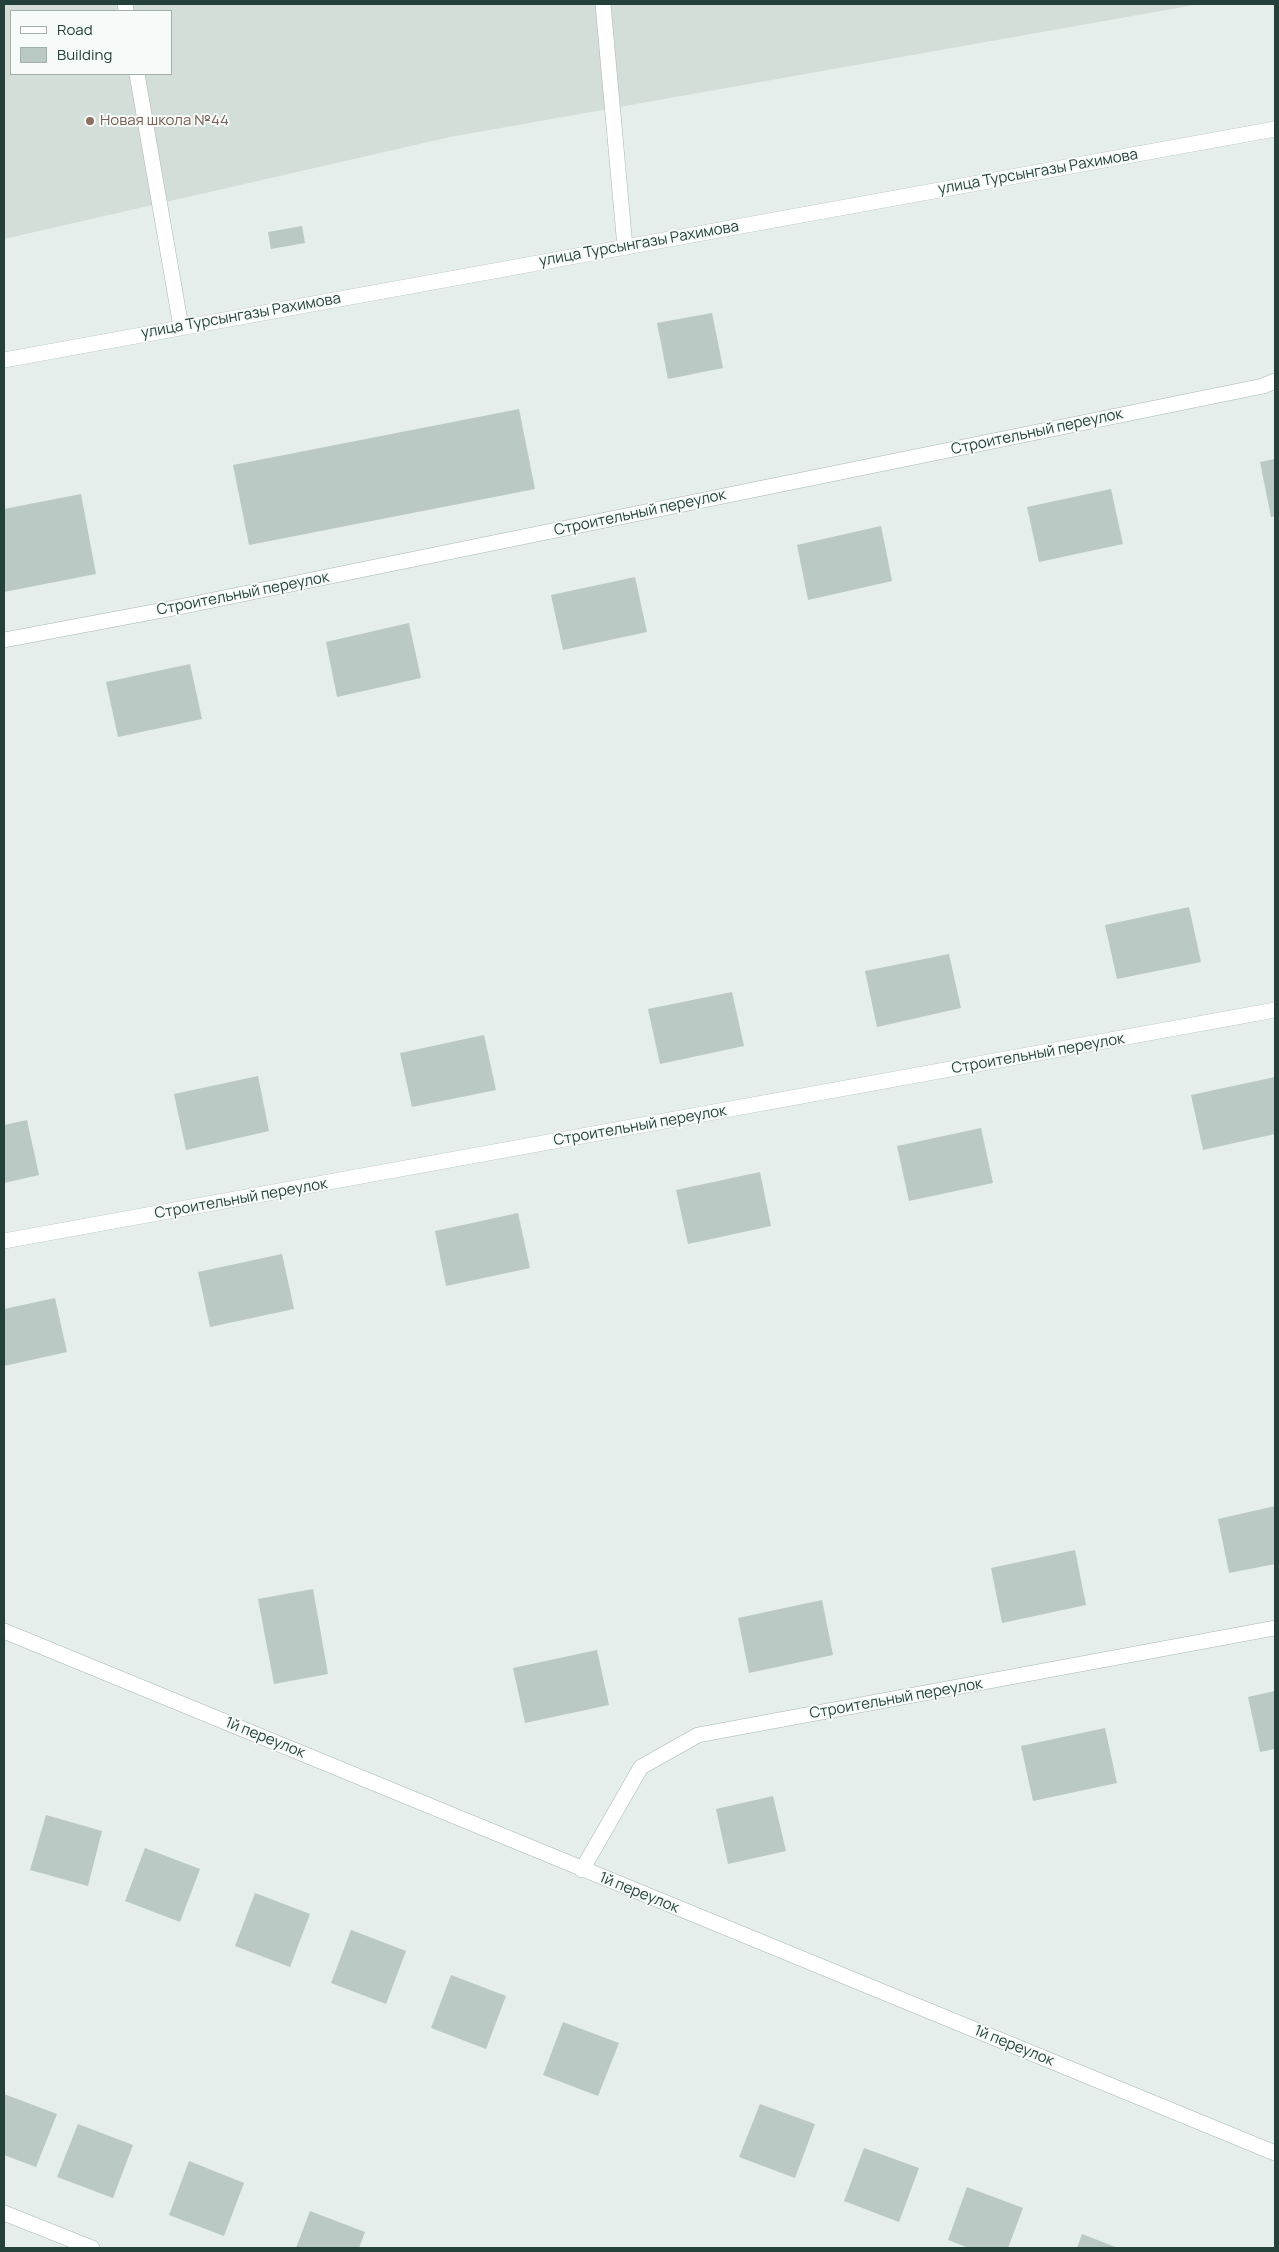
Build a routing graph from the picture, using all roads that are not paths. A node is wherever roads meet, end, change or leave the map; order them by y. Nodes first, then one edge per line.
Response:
1 (603, 4) edge
2 (137, 75) edge
3 (1275, 129) edge
4 (625, 247) junction
5 (181, 327) junction
6 (4, 360) edge
7 (1275, 381) edge
8 (4, 640) edge
9 (1275, 1010) edge
10 (4, 1241) edge
11 (1275, 1628) edge
12 (4, 1631) edge
13 (582, 1870) junction
14 (1275, 2153) edge
15 (4, 2213) edge
16 (92, 2248) edge

1 - 4 street
2 - 5 street
3 - 4 street, улица Турсынгазы Рахимова
4 - 5 street, улица Турсынгазы Рахимова
5 - 6 street, улица Турсынгазы Рахимова
7 - 8 street, Строительный переулок
9 - 10 street, Строительный переулок
11 - 13 street, Строительный переулок
12 - 13 street, 1й переулок
13 - 14 street, 1й переулок
15 - 16 street

